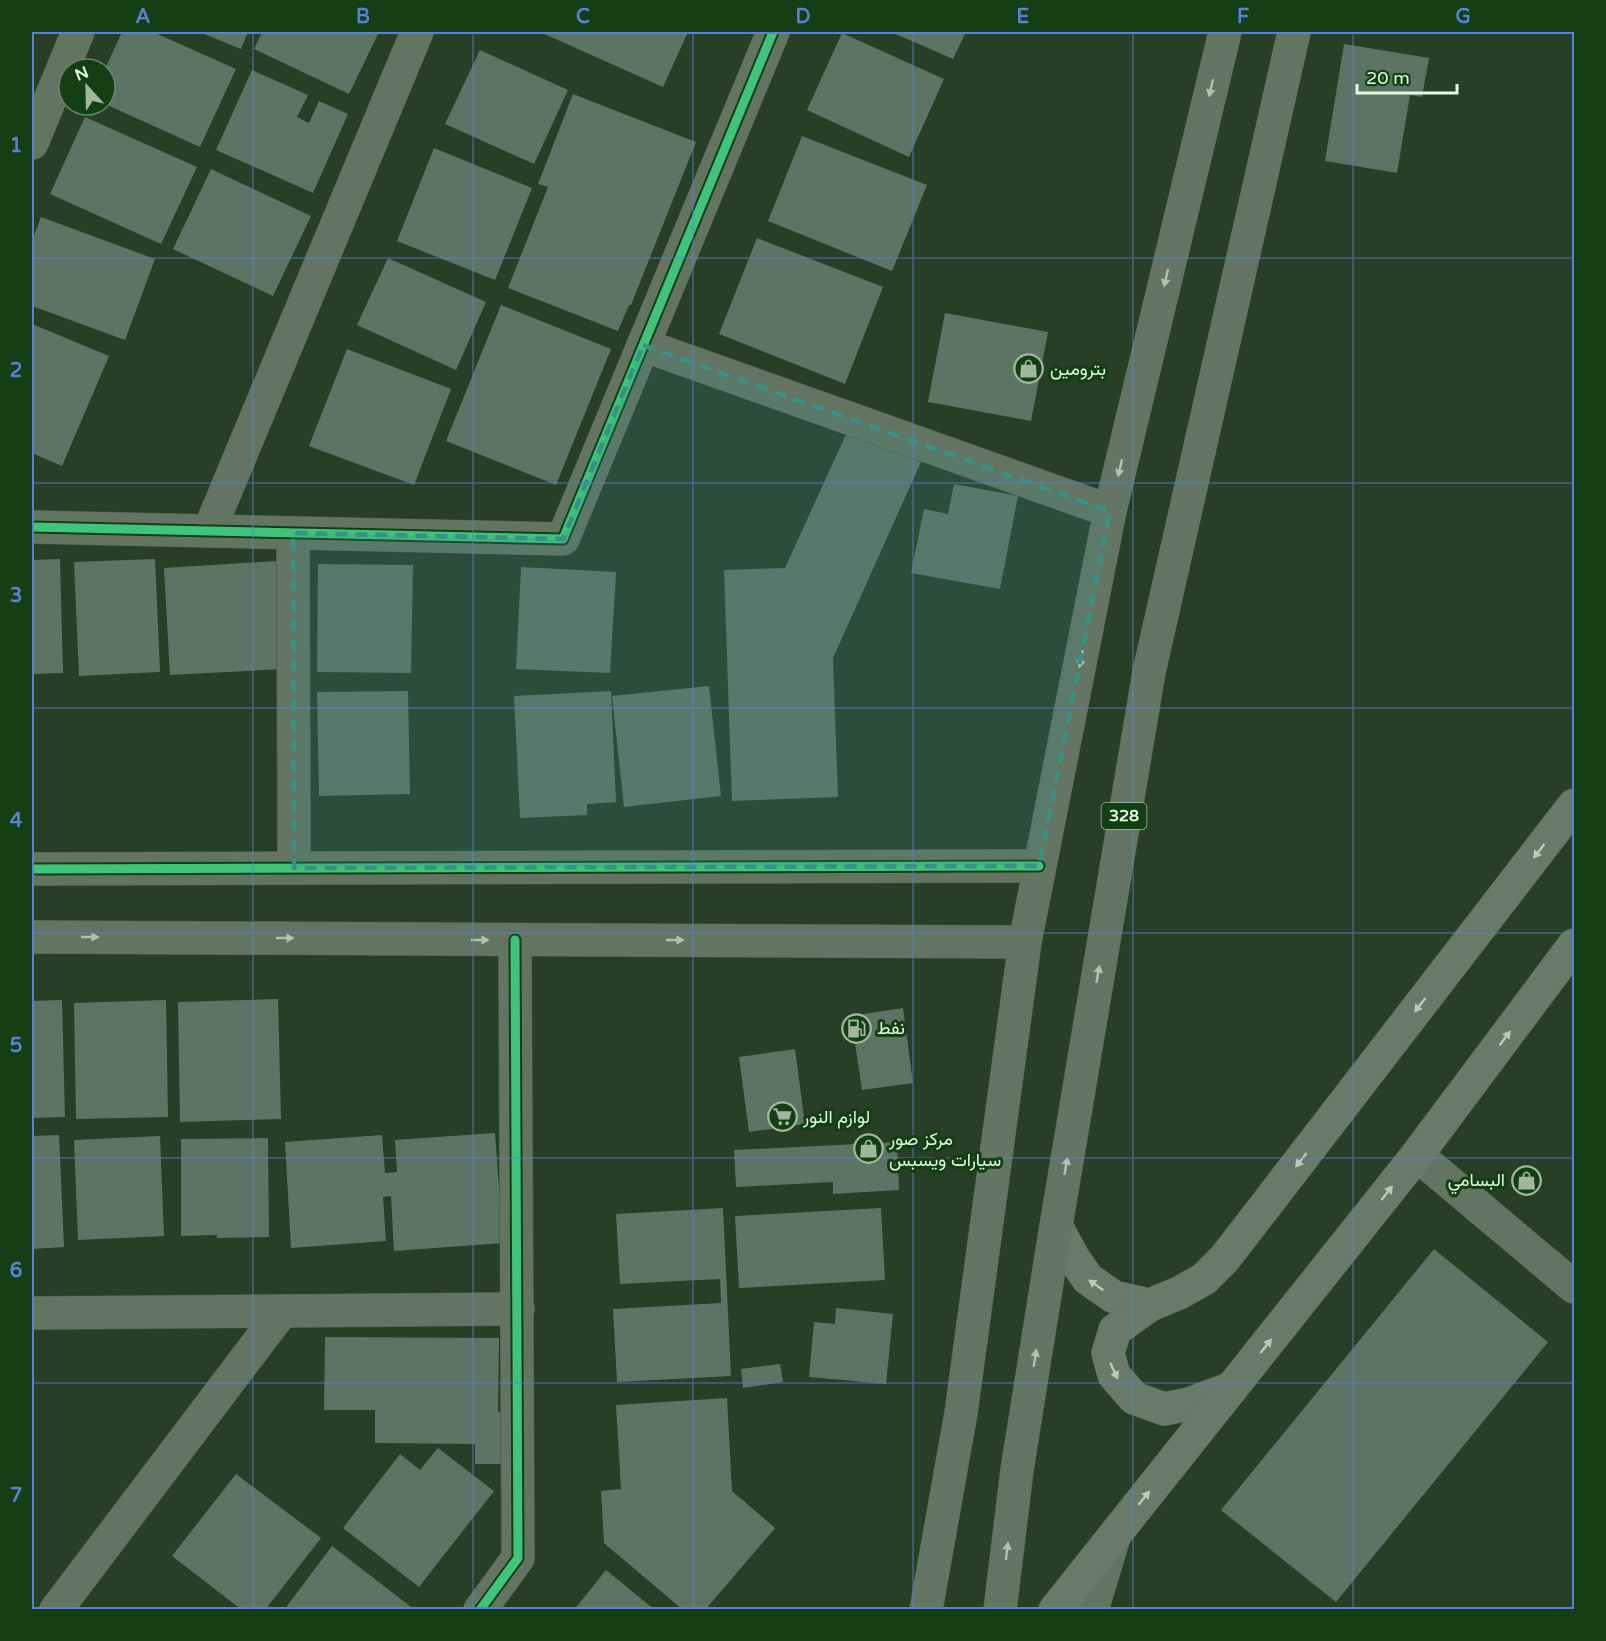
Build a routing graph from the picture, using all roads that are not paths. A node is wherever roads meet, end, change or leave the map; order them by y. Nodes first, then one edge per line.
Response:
1 (78, 32) edge
2 (417, 32) edge
3 (773, 32) edge
4 (1225, 32) edge
5 (1294, 32) edge
6 (32, 143) edge
7 (643, 345) junction
8 (1110, 511) junction
9 (32, 527) edge
10 (209, 531) junction
11 (293, 534) junction
12 (1575, 805) edge
13 (1039, 866) junction
14 (294, 868) junction
15 (32, 869) edge
16 (32, 937) edge
17 (515, 940) junction
18 (1025, 942) junction
19 (1575, 945) edge
20 (1563, 978) edge
21 (1417, 1155) junction
22 (1056, 1226) junction
23 (1575, 1287) edge
24 (1150, 1305) junction
25 (518, 1309) junction
26 (282, 1311) junction
27 (32, 1314) edge
28 (1232, 1388) junction
29 (1114, 1536) junction
30 (56, 1610) edge
31 (480, 1610) edge
32 (926, 1610) edge
33 (1000, 1610) edge
34 (1055, 1610) edge
35 (1092, 1610) edge

1 - 6 street
2 - 10 street
3 - 7 street
4 -> 8 main road
22 -> 5 main road, 328
7 - 8 street
7 - 11 street
8 -> 13 main road
9 - 10 street
10 - 11 street
11 - 14 street
12 -> 24 main road
13 - 14 street
13 - 18 main road
14 - 15 street
16 -> 17 street
17 -> 18 street
17 - 25 street
18 - 32 main road
19 - 20 main road
21 -> 20 main road
21 - 23 street
28 -> 21 main road
24 -> 22 main road
33 -> 22 main road, 328
24 -> 28 main road
25 - 26 street
25 - 31 street
26 - 27 street
26 - 30 street
29 -> 28 main road
29 - 34 main road
29 - 35 street

